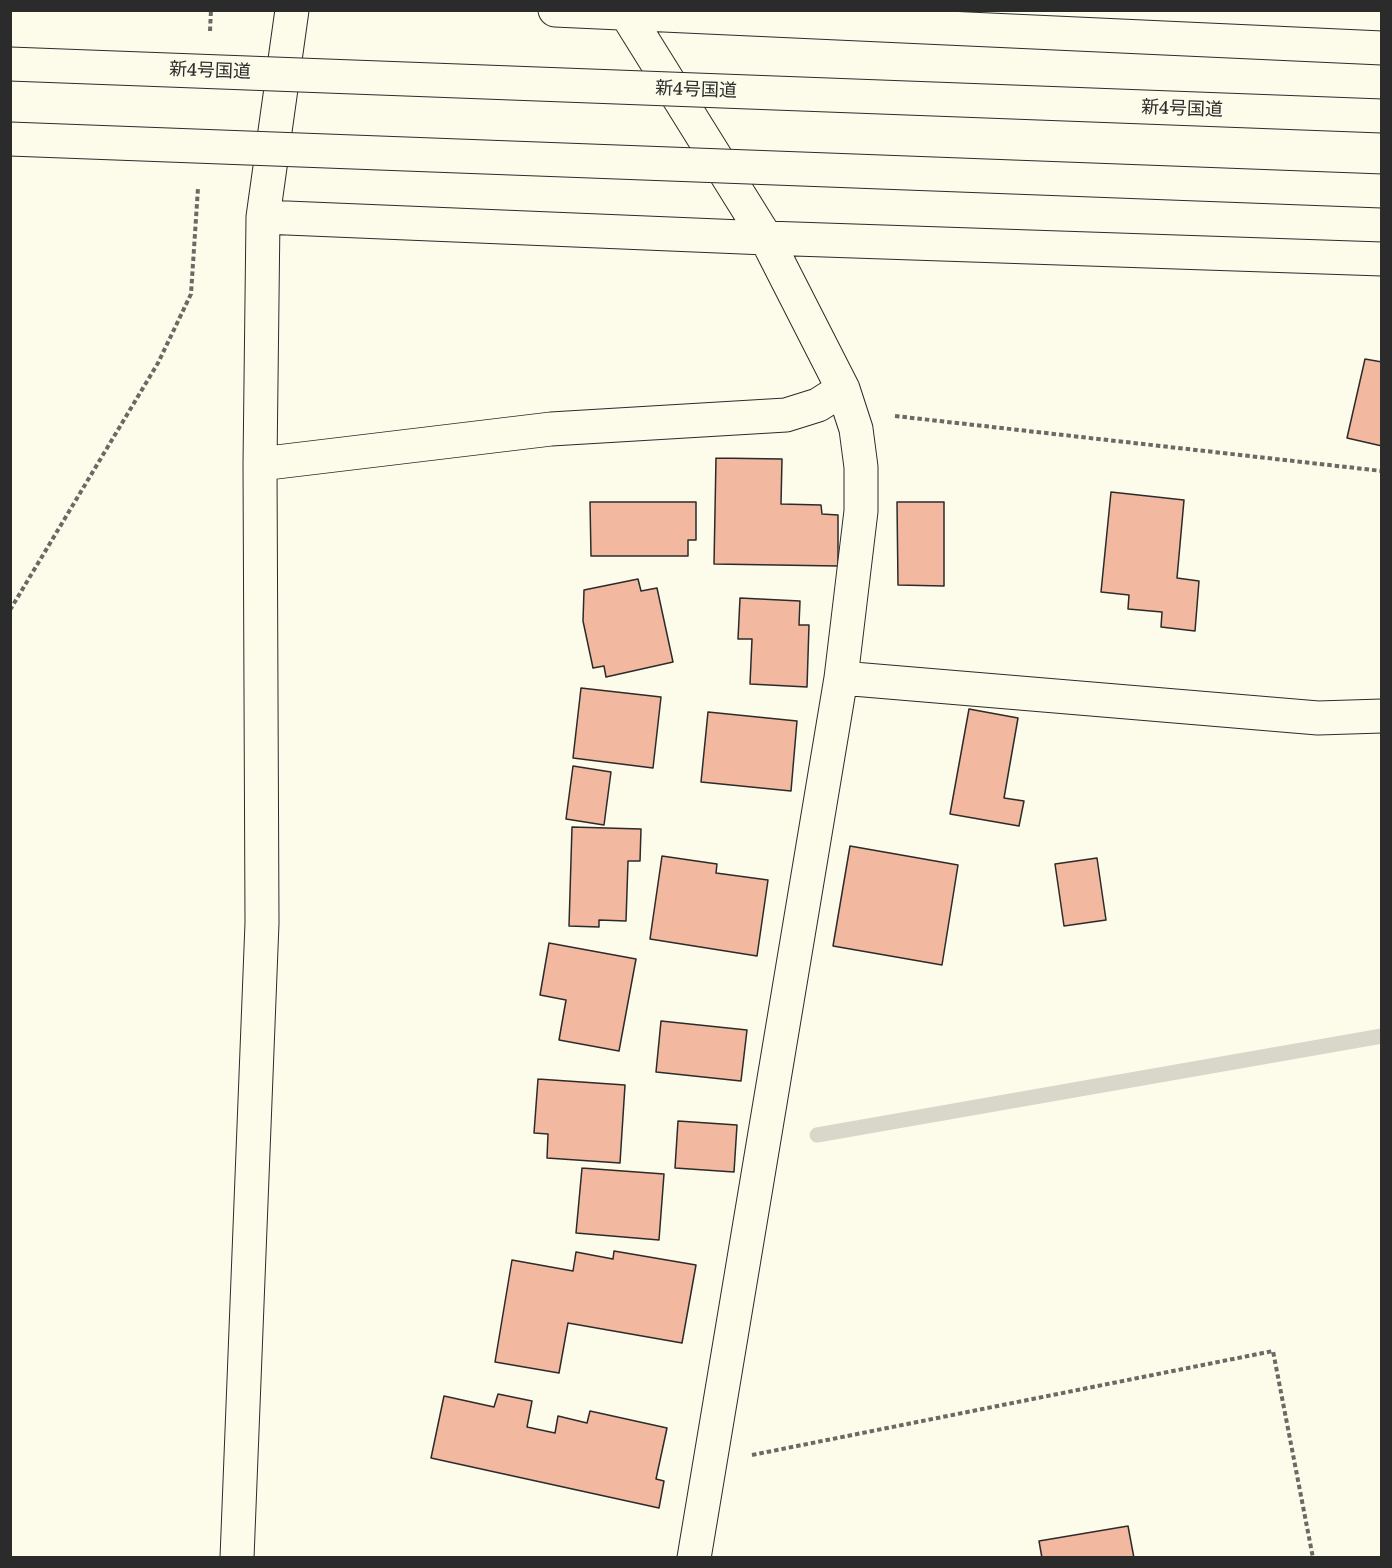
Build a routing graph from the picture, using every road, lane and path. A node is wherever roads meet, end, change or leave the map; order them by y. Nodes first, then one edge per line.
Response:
1 (211, 10) edge
2 (292, 10) edge
3 (555, 10) edge
4 (625, 13) edge
5 (209, 34) dead end
6 (1382, 48) edge
7 (10, 64) edge
8 (1382, 117) edge
9 (10, 139) edge
10 (198, 188) dead end
11 (1382, 191) edge
12 (263, 217) junction
13 (766, 238) junction
14 (1382, 259) edge
15 (846, 400) junction
16 (260, 464) junction
17 (1382, 471) edge
18 (10, 610) edge
19 (841, 678) junction
20 (1382, 716) edge
21 (711, 1463) junction
22 (237, 1557) edge
23 (694, 1557) edge
24 (1313, 1557) edge

1 - 5 path
2 - 12 main road
3 - 4 main road
4 - 6 main road
4 - 13 main road
7 - 8 main road, 新4号国道, bridge
9 - 11 main road, bridge
10 - 18 path
12 - 13 main road
12 - 16 main road
13 - 14 main road
13 - 15 main road
15 - 16 main road
15 - 17 path
15 - 19 main road
16 - 22 main road
19 - 20 main road
19 - 21 main road
21 - 23 main road
21 - 24 path

